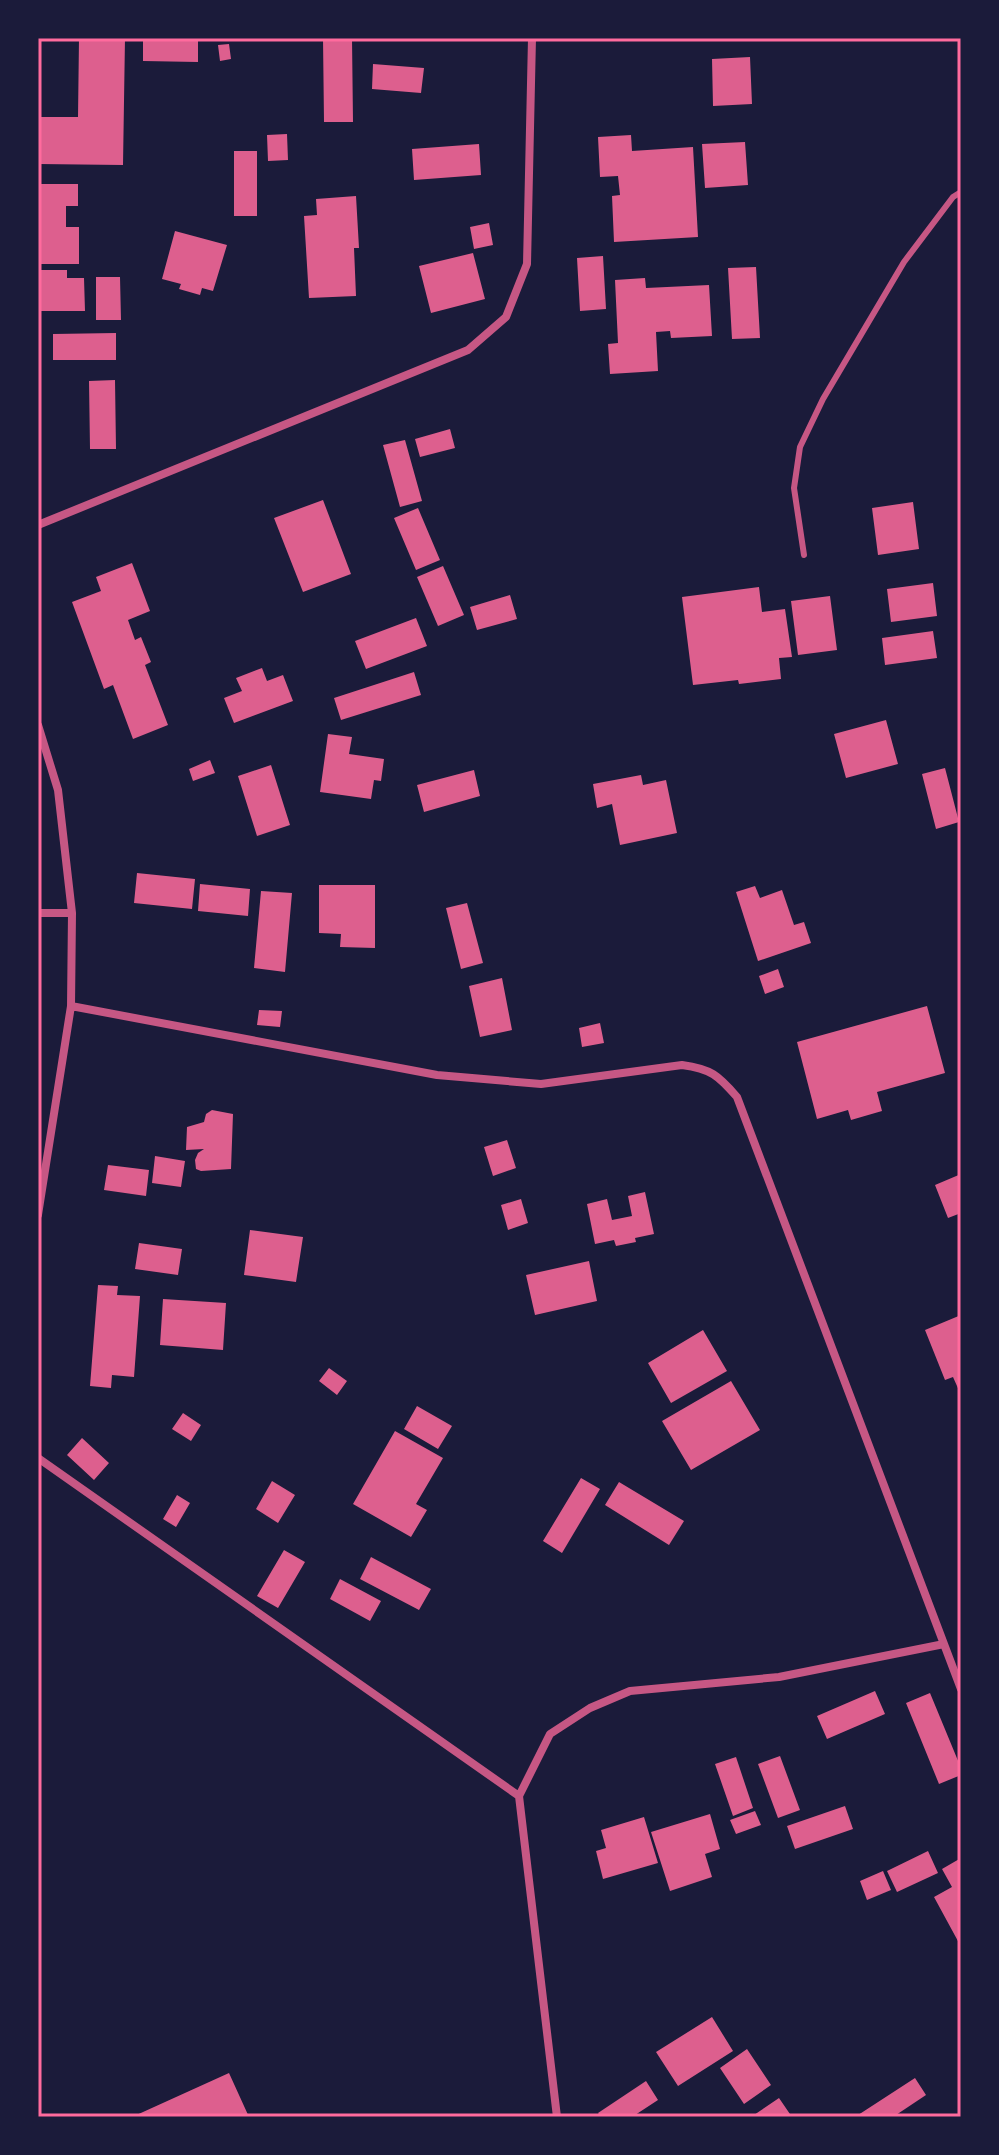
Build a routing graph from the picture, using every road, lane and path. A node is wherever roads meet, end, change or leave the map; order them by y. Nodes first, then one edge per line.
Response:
1 (532, 38) edge
2 (961, 192) edge
3 (38, 525) edge
4 (804, 555) dead end
5 (38, 725) edge
6 (38, 913) edge
7 (72, 913) junction
8 (71, 1006) junction
9 (38, 1215) edge
10 (38, 1458) edge
11 (944, 1644) junction
12 (961, 1689) edge
13 (519, 1796) junction
14 (557, 2117) edge

1 - 3 street
2 - 4 lane
5 - 7 street
6 - 7 street
7 - 8 street
8 - 9 street
8 - 11 street
10 - 13 street
11 - 12 street
11 - 13 street
13 - 14 street

